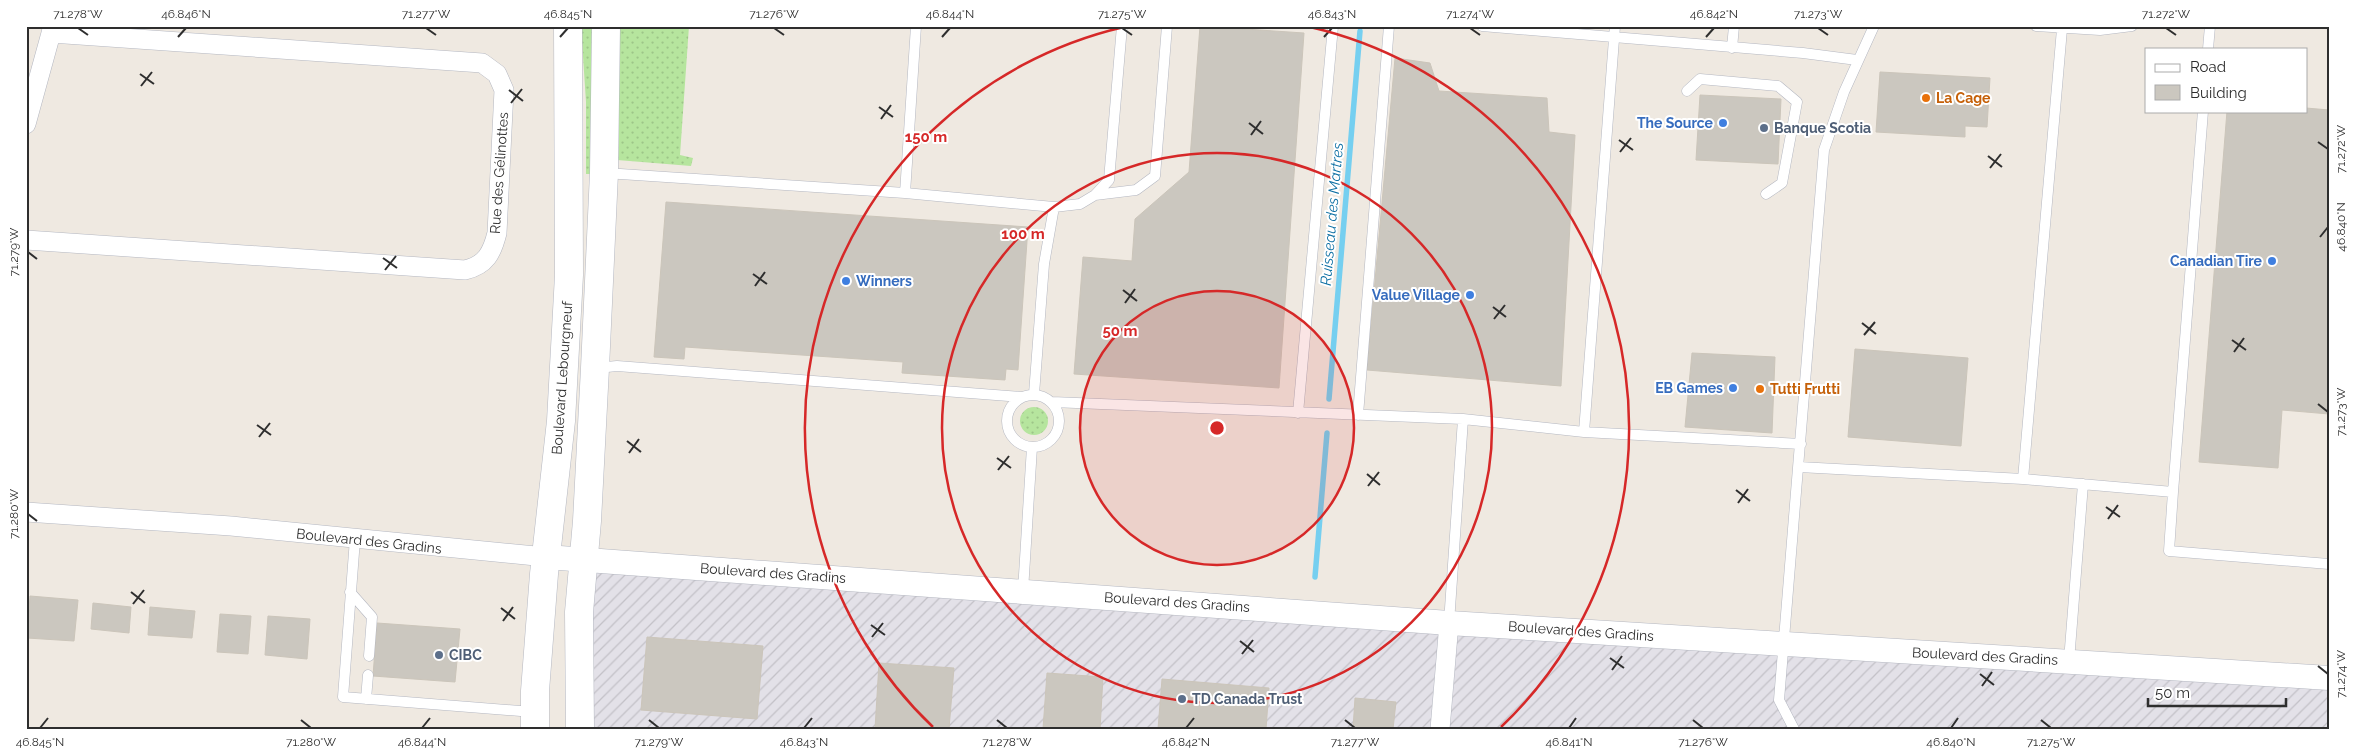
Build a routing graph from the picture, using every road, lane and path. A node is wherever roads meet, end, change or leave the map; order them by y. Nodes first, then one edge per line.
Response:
1 (568, 26) edge
2 (606, 26) edge
3 (916, 26) edge
4 (1122, 26) edge
5 (1167, 26) edge
6 (1333, 26) edge
7 (1390, 26) edge
8 (1482, 26) edge
9 (1615, 26) edge
10 (1734, 26) edge
11 (1874, 26) edge
12 (2036, 26) edge
13 (2132, 26) edge
14 (2210, 26) edge
15 (2062, 29) junction
16 (52, 30) edge
17 (1613, 39) junction
18 (1732, 48) junction
19 (2208, 48) edge
20 (1857, 60) junction
21 (1687, 91) dead end
22 (2204, 112) edge
23 (26, 124) edge
24 (604, 173) junction
25 (905, 193) junction
26 (1766, 194) dead end
27 (1095, 195) junction
28 (1054, 207) junction
29 (26, 240) edge
30 (595, 368) junction
31 (1034, 394) junction
32 (1022, 397) junction
33 (1052, 402) junction
34 (1298, 412) junction
35 (1358, 415) junction
36 (1462, 420) junction
37 (1584, 432) junction
38 (1801, 444) junction
39 (1032, 447) junction
40 (1799, 467) junction
41 (2023, 480) junction
42 (2084, 484) junction
43 (2173, 492) junction
44 (26, 512) edge
45 (355, 539) junction
46 (546, 557) junction
47 (582, 560) junction
48 (2329, 564) edge
49 (1023, 591) junction
50 (350, 592) junction
51 (1449, 623) junction
52 (1785, 644) junction
53 (370, 656) dead end
54 (2069, 661) junction
55 (368, 675) dead end
56 (2329, 678) edge
57 (366, 699) junction
58 (535, 721) edge
59 (580, 729) edge
60 (1440, 729) edge
61 (1794, 729) edge

1 - 46 main road, Boulevard Lebourgneuf
2 - 24 main road
3 - 25 lane
4 - 27 lane
5 - 27 lane
6 - 34 lane
7 - 35 lane
8 - 17 lane
9 - 17 lane
10 - 18 lane
11 - 20 lane
12 - 15 lane
13 - 15 lane
14 - 19 lane
15 - 41 lane
16 - 23 street
16 - 29 street, Rue des Gélinottes
17 - 18 lane
17 - 37 lane
18 - 20 lane
20 - 38 lane
21 - 26 lane
22 - 43 lane
24 - 25 lane
24 - 30 main road
25 - 28 lane
27 - 28 lane
28 - 31 lane
30 - 32 lane
30 - 47 main road
31 - 32 lane
31 - 33 lane
32 - 39 lane
33 - 34 lane
33 - 39 lane
34 - 35 lane
35 - 36 lane
36 - 37 lane
36 - 51 lane
37 - 38 lane
38 - 40 lane
39 - 49 lane
40 - 41 lane
40 - 52 lane
41 - 42 lane
42 - 43 lane
42 - 54 lane
43 - 48 lane
44 - 45 street, Boulevard des Gradins
45 - 46 street, Boulevard des Gradins
45 - 50 lane
46 - 47 street, Boulevard des Gradins
46 - 58 main road, Boulevard Lebourgneuf
47 - 49 street, Boulevard des Gradins
47 - 59 main road
49 - 51 street, Boulevard des Gradins
50 - 53 lane
50 - 57 lane
51 - 52 street, Boulevard des Gradins
51 - 60 street
52 - 54 street, Boulevard des Gradins
52 - 61 lane
54 - 56 street, Boulevard des Gradins
55 - 57 lane
57 - 58 lane

